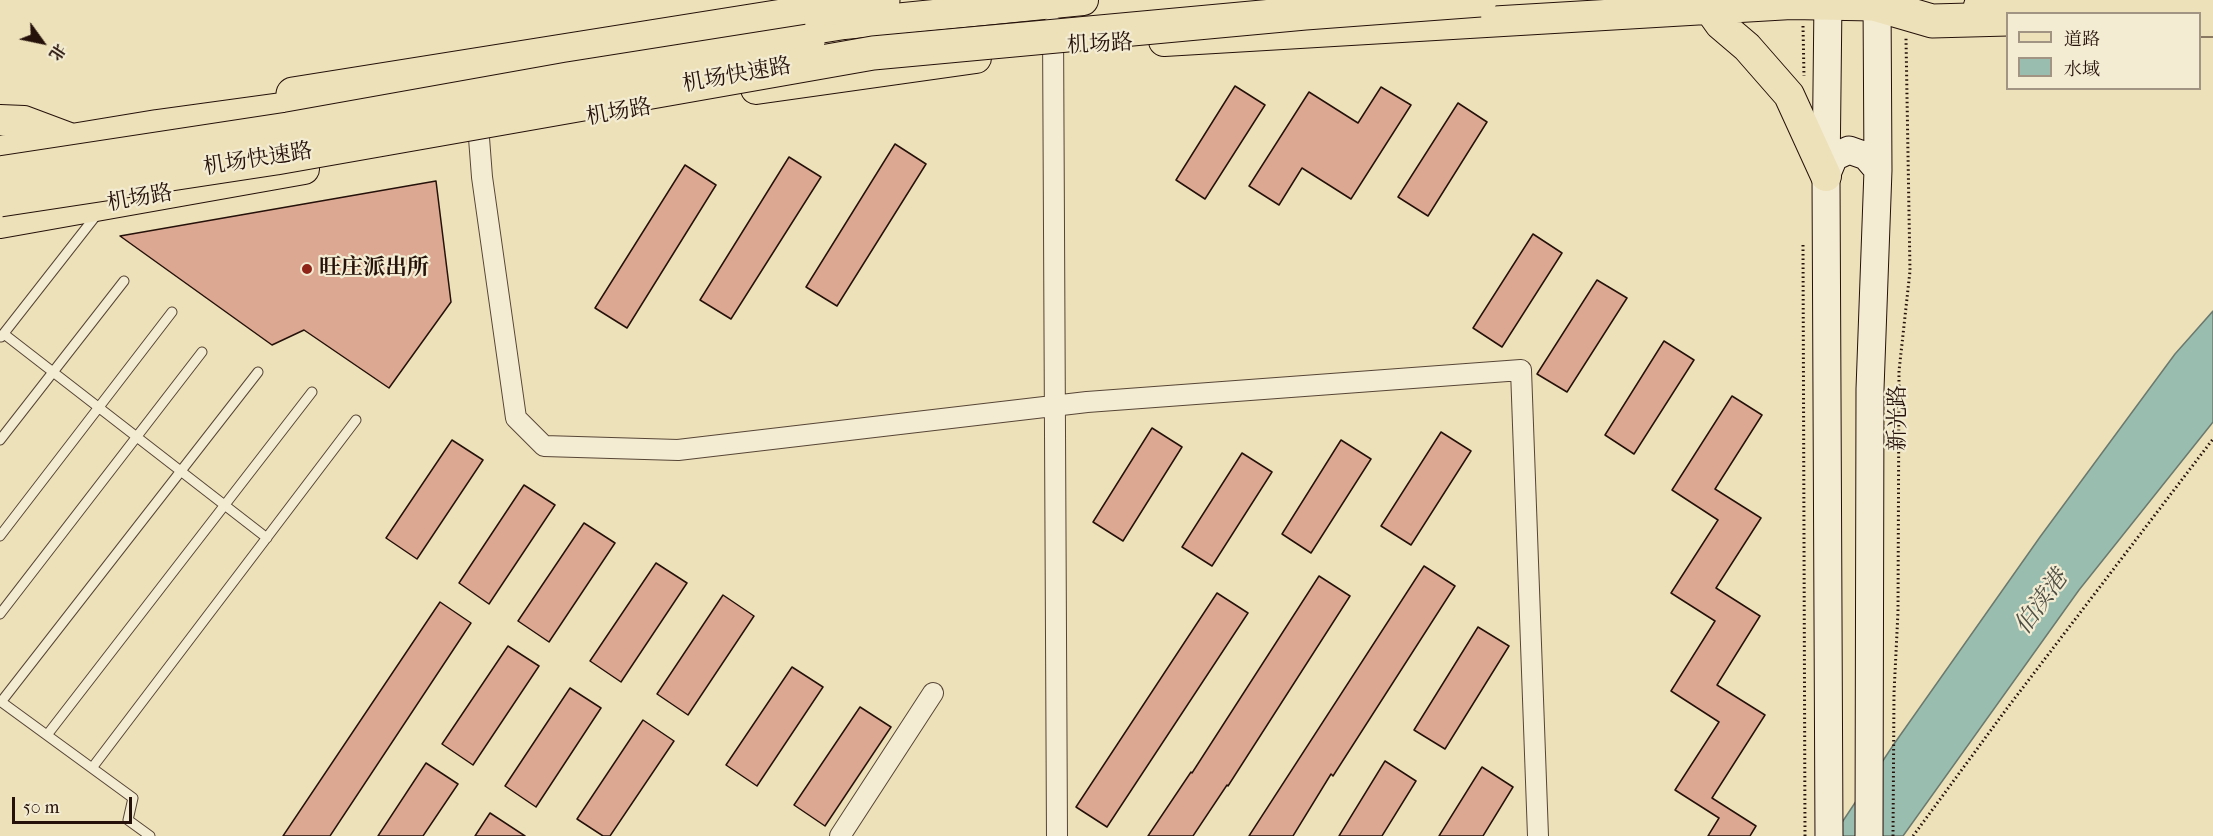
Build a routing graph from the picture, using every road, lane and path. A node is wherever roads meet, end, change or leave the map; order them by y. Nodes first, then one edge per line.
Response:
1 (883, 0) edge
2 (1083, 0) edge
3 (1255, 0) edge
4 (1480, 0) edge
5 (1053, 3) junction
6 (1820, 3) edge
7 (2213, 9) edge
8 (1710, 10) junction
9 (1897, 10) edge
10 (2006, 19) edge
11 (1053, 47) junction
12 (1804, 86) dead end
13 (293, 94) joint
14 (0, 120) edge
15 (157, 125) junction
16 (479, 138) junction
17 (72, 140) junction
18 (0, 151) edge
19 (1878, 170) junction
20 (0, 173) edge
21 (1826, 176) junction
22 (0, 200) edge
23 (105, 205) junction
24 (0, 223) edge
25 (1803, 238) dead end
26 (124, 281) dead end
27 (172, 312) dead end
28 (2, 337) edge
29 (202, 352) dead end
30 (53, 372) junction
31 (258, 372) dead end
32 (312, 392) dead end
33 (1055, 406) junction
34 (99, 407) junction
35 (356, 420) dead end
36 (137, 437) junction
37 (2213, 439) edge
38 (0, 440) edge
39 (181, 470) junction
40 (225, 505) junction
41 (0, 536) edge
42 (267, 538) junction
43 (0, 614) edge
44 (933, 693) dead end
45 (1, 702) edge
46 (47, 735) junction
47 (92, 768) junction
48 (1817, 831) edge
49 (150, 836) edge
50 (840, 836) edge
51 (1057, 836) edge
52 (1538, 836) edge
53 (1805, 836) edge
54 (1869, 836) edge
55 (1893, 836) edge
56 (1913, 836) edge

1 - 13 highway
2 - 5 main road, 机场路
3 - 20 highway, 机场快速路, bridge
4 - 22 highway, 机场快速路, bridge
5 - 11 street
5 - 15 main road, 机场路
6 - 8 main road, 机场路
6 - 9 main road, 机场路
6 - 12 path
6 - 21 main road
7 - 9 main road, 机场路
8 - 11 main road, 机场路
8 - 21 main road
9 - 10 highway
9 - 19 main road, 新光路
9 - 55 path, 新光路
11 - 16 main road, 机场路
11 - 33 street
13 - 15 main road
14 - 17 main road
15 - 17 main road, 机场路
16 - 23 main road, 机场路
16 - 33 street
17 - 18 main road, 机场路
19 - 21 main road
19 - 54 main road, 新光路
21 - 48 main road
23 - 24 main road, 机场路
23 - 28 lane
25 - 48 path
26 - 30 lane
27 - 34 lane
28 - 30 lane
29 - 36 lane
30 - 34 lane
30 - 38 lane
31 - 39 lane
32 - 40 lane
33 - 51 street
33 - 52 street
34 - 36 lane
34 - 41 lane
35 - 42 lane
36 - 39 lane
36 - 43 lane
37 - 56 path
39 - 40 lane
39 - 45 lane
40 - 42 lane
40 - 46 lane
42 - 47 lane
44 - 50 street
45 - 46 lane
46 - 47 lane
47 - 49 lane
48 - 53 path

